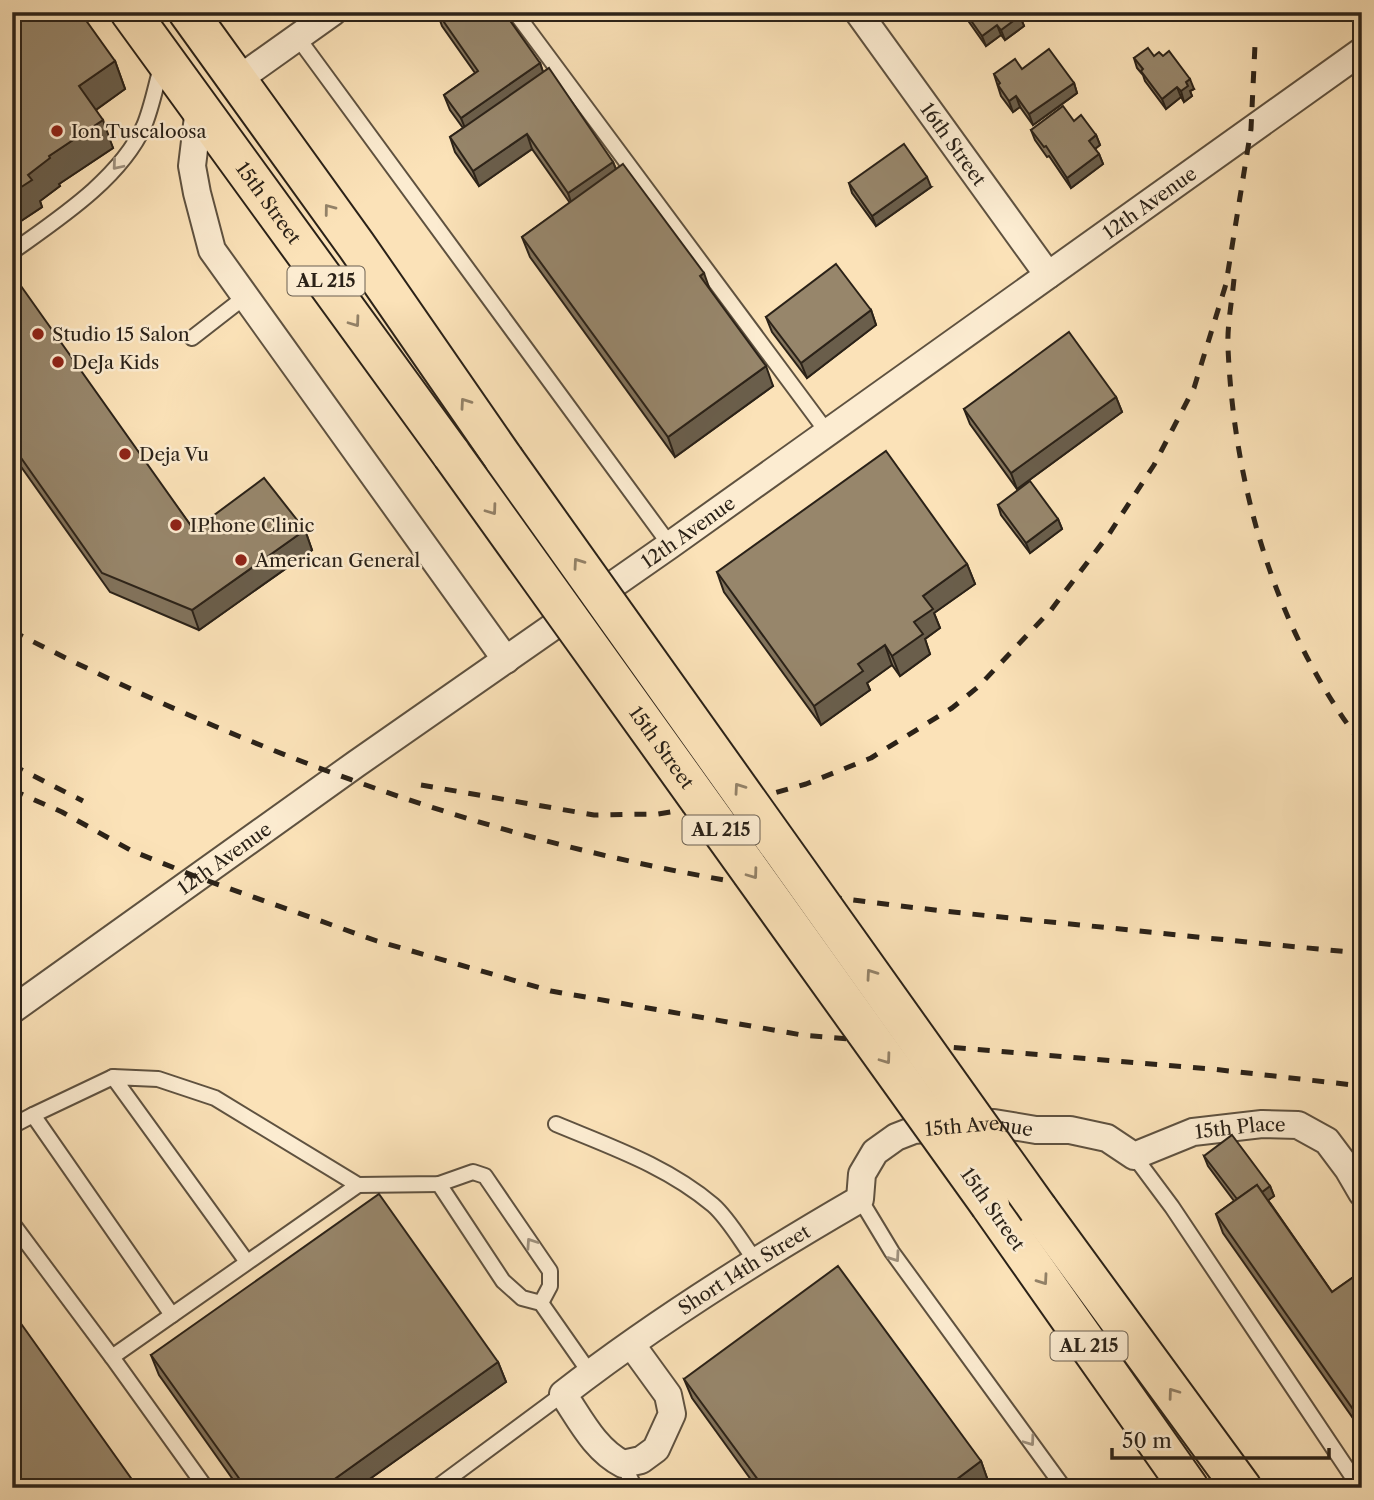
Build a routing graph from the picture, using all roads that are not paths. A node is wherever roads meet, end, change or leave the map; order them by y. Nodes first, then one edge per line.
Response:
1 (130, 12) edge
2 (188, 12) edge
3 (333, 12) edge
4 (515, 12) edge
5 (858, 12) edge
6 (298, 38) junction
7 (1362, 51) edge
8 (163, 59) junction
9 (236, 81) junction
10 (200, 108) junction
11 (269, 128) junction
12 (12, 251) edge
13 (1048, 275) junction
14 (246, 296) junction
15 (192, 338) dead end
16 (827, 432) junction
17 (670, 545) junction
18 (506, 660) junction
19 (12, 1010) edge
20 (113, 1077) junction
21 (33, 1115) junction
22 (556, 1124) dead end
23 (12, 1126) edge
24 (1134, 1156) junction
25 (439, 1184) junction
26 (358, 1185) junction
27 (1362, 1193) edge
28 (860, 1199) junction
29 (12, 1223) edge
30 (755, 1260) junction
31 (247, 1262) junction
32 (541, 1303) junction
33 (172, 1315) junction
34 (631, 1344) junction
35 (112, 1357) junction
36 (590, 1373) junction
37 (563, 1394) junction
38 (629, 1476) edge
39 (206, 1488) edge
40 (436, 1488) edge
41 (1064, 1488) edge
42 (1189, 1488) edge
43 (1242, 1488) edge
44 (1360, 1488) edge

1 - 8 main road, 15th Street / AL 215
2 - 9 main road, 15th Street / AL 215
3 - 6 street
4 - 16 lane
5 - 13 street, 16th Street
6 - 9 street
6 - 17 lane
7 - 13 street, 12th Avenue
8 - 9 main road
8 - 10 main road, 15th Street / AL 215
8 -> 12 lane
9 - 11 main road, 15th Street / AL 215
10 - 11 main road
10 - 14 street
10 -> 42 main road, 15th Street / AL 215, bridge
43 -> 11 main road, 15th Street / AL 215, bridge
13 - 16 street, 12th Avenue
14 - 15 lane
14 - 18 street
16 - 17 street, 12th Avenue
17 - 18 street, 12th Avenue
18 - 19 street, 12th Avenue
20 - 21 lane
20 - 26 lane
20 - 31 lane
21 - 23 lane
21 - 33 lane
22 - 30 lane
24 - 27 street, 15th Place
24 - 28 street, 15th Avenue
24 - 44 lane
25 - 26 lane
25 - 32 lane
32 -> 25 lane
26 - 31 lane
28 - 30 street, Short 14th Street
28 -> 41 lane
29 - 35 lane
30 - 34 street, Short 14th Street
31 - 33 lane
32 - 36 lane
33 - 35 lane
34 - 36 street, Short 14th Street
34 - 38 street
35 - 39 lane
36 - 37 street, Short 14th Street
37 - 38 street
37 - 40 lane

